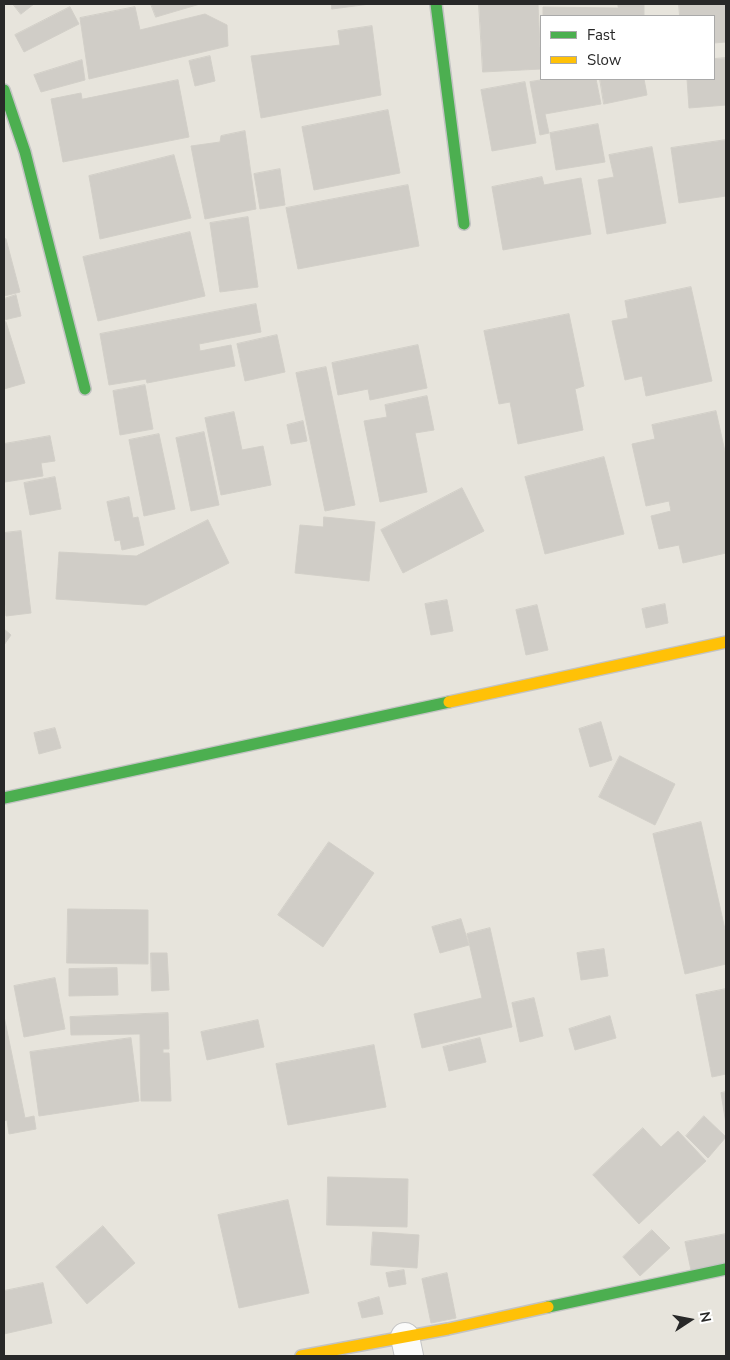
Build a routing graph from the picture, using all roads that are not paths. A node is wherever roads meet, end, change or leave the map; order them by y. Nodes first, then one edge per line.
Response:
1 (436, 4) edge
2 (4, 90) edge
3 (464, 224) dead end
4 (85, 390) dead end
5 (726, 642) edge
6 (4, 798) edge
7 (726, 1269) edge
8 (407, 1347) edge
9 (301, 1356) edge

1 - 3 street
2 - 4 street
5 - 6 street
7 - 8 street
8 - 9 street

